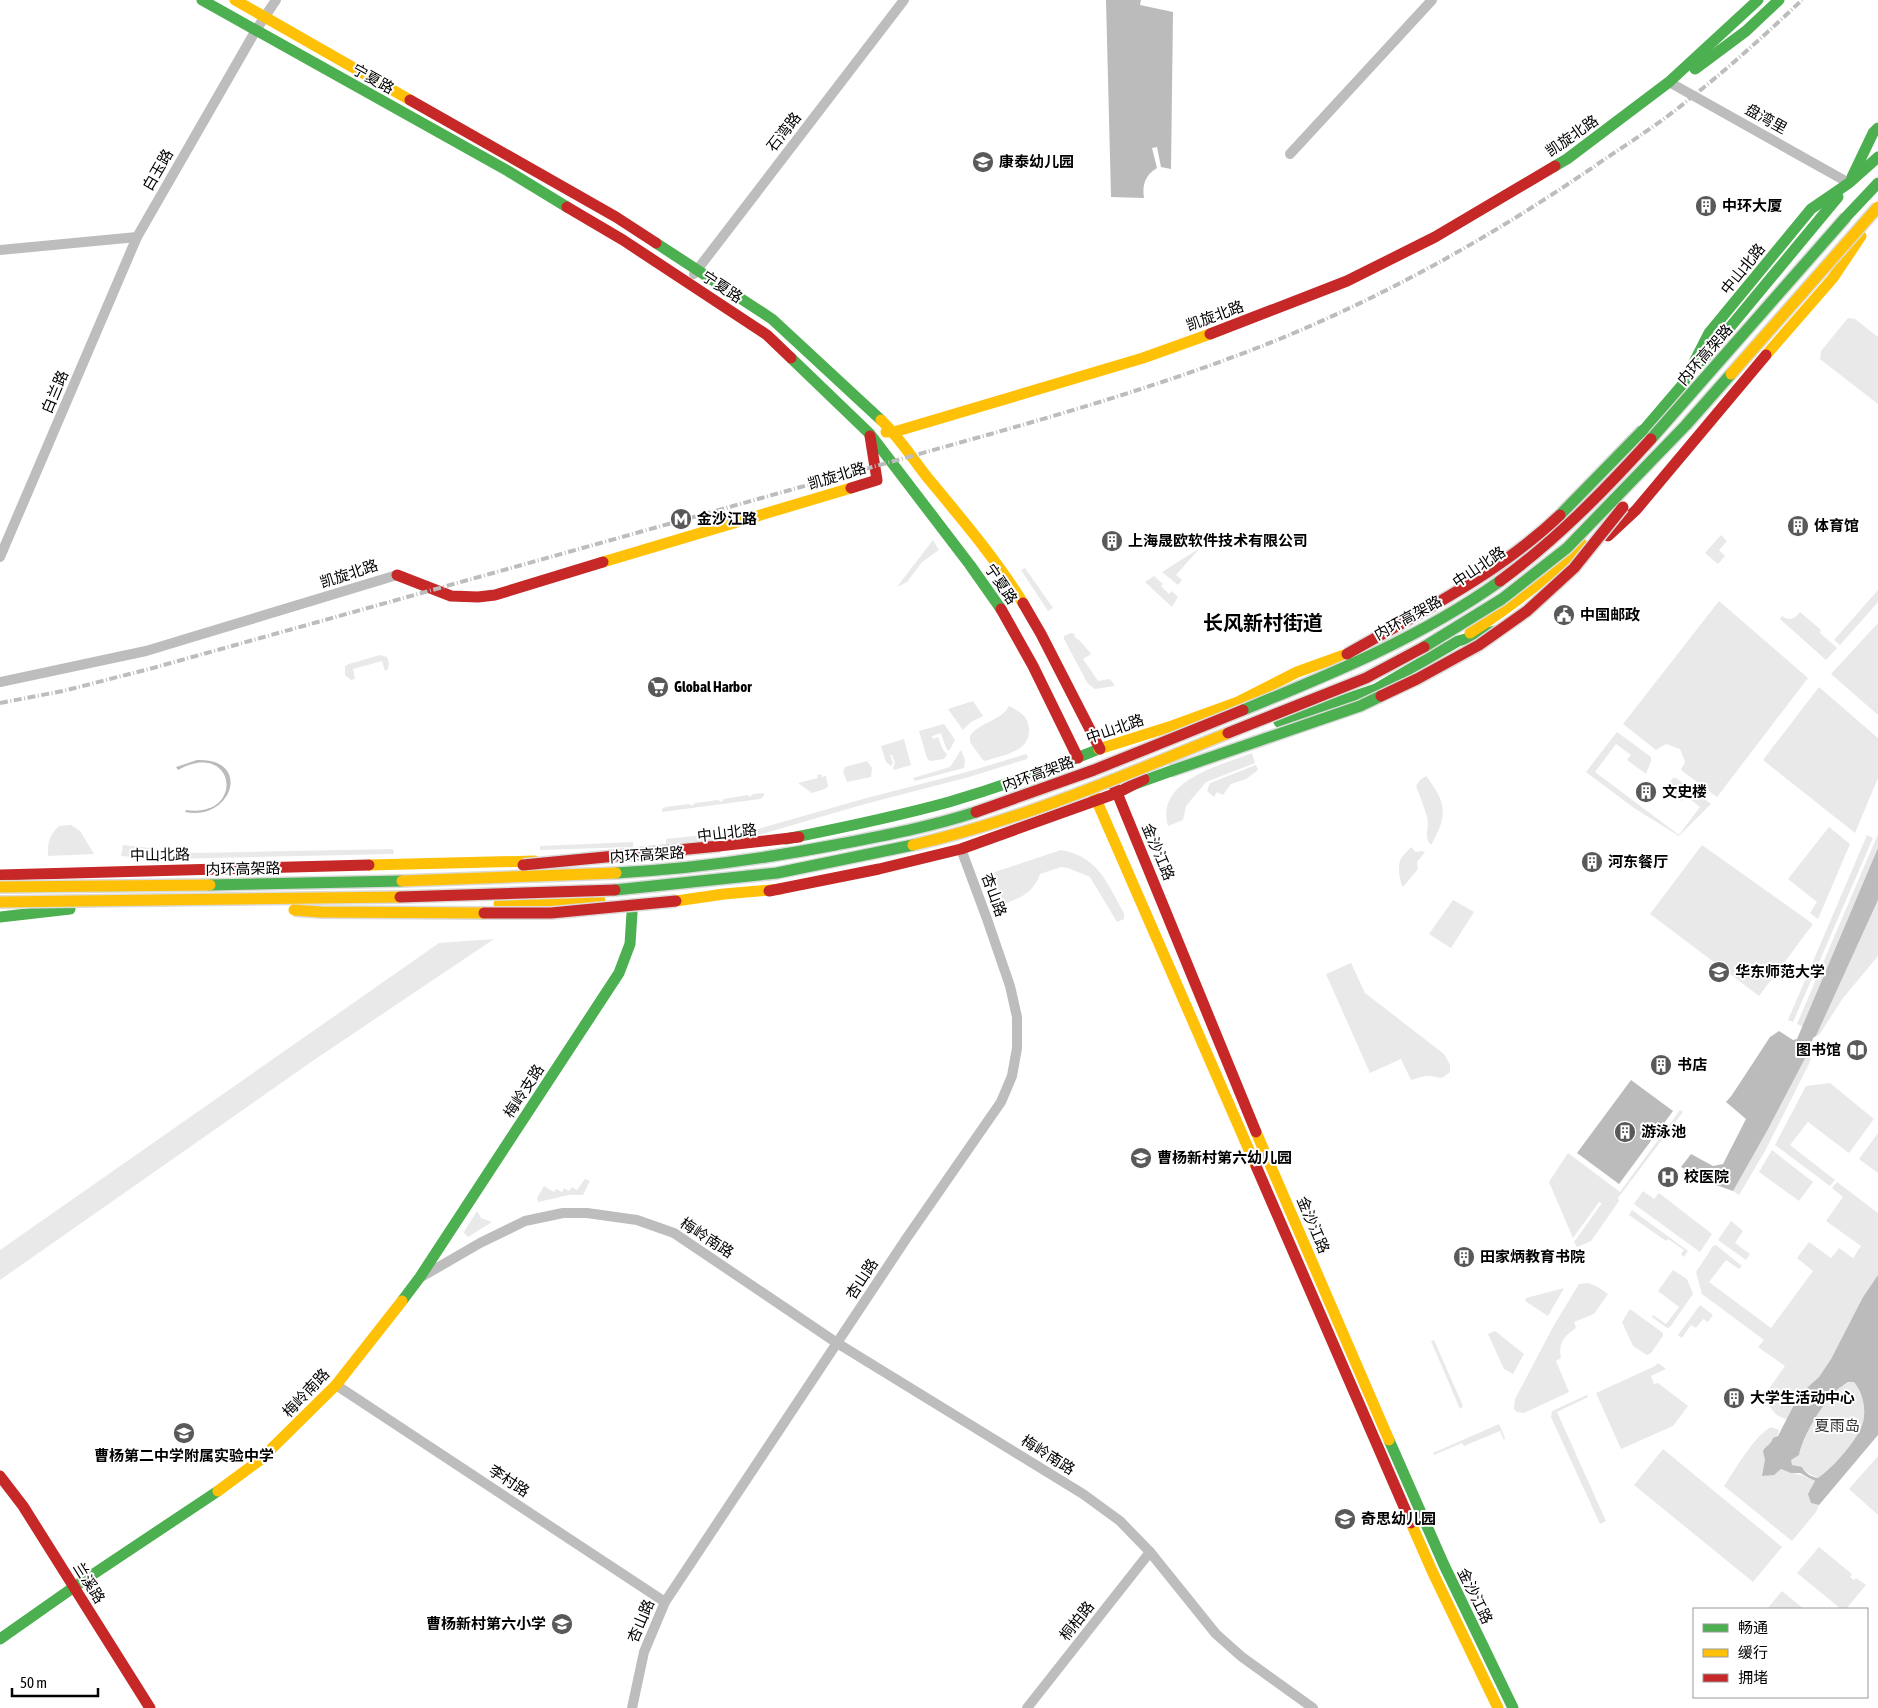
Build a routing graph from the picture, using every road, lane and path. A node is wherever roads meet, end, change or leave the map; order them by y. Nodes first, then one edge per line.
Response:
1 (202, 0) edge
2 (236, 0) edge
3 (276, 0) edge
4 (904, 0) edge
5 (1432, 0) edge
6 (1779, 0) edge
7 (1757, 1) edge
8 (264, 16) junction
9 (256, 30) junction
10 (1669, 82) junction
11 (1878, 128) edge
12 (1290, 154) dead end
13 (1878, 157) edge
14 (1849, 183) junction
15 (1878, 183) edge
16 (1878, 207) edge
17 (1878, 219) edge
18 (137, 238) junction
19 (0, 250) edge
20 (1807, 259) junction
21 (697, 270) junction
22 (687, 283) junction
23 (894, 432) junction
24 (870, 434) junction
25 (1658, 454) junction
26 (0, 557) edge
27 (397, 575) joint
28 (0, 682) edge
29 (1240, 701) junction
30 (1100, 749) junction
31 (1078, 758) junction
32 (1132, 785) junction
33 (1117, 793) junction
34 (1096, 799) junction
35 (799, 837) junction
36 (961, 849) junction
37 (0, 875) edge
38 (300, 883) junction
39 (0, 887) edge
40 (781, 889) junction
41 (185, 900) junction
42 (0, 902) edge
43 (316, 908) junction
44 (632, 913) junction
45 (0, 917) edge
46 (420, 1277) junction
47 (837, 1344) junction
48 (336, 1385) junction
49 (0, 1476) edge
50 (1150, 1552) junction
51 (74, 1587) junction
52 (665, 1602) junction
53 (0, 1639) edge
54 (150, 1708) edge
55 (632, 1708) edge
56 (1027, 1708) edge
57 (1313, 1708) edge
58 (1498, 1708) edge
59 (1513, 1708) edge

1 - 9 main road, 宁夏路
2 - 8 main road, 宁夏路
3 - 8 street, 白玉路
4 - 21 street, 石湾路
5 - 12 street
6 - 10 main road, 凯旋北路
7 - 10 main road, 凯旋北路
8 - 9 street, 白玉路
8 - 21 main road, 宁夏路
9 - 18 street, 白玉路
9 - 22 main road, 宁夏路
10 - 14 street, 盘湾里
10 - 23 main road, 凯旋北路
11 - 14 main road
13 - 14 main road, 中山北路
14 - 29 main road, 中山北路
15 - 20 main road, 内环高架路, bridge
16 - 25 main road, 内环高架路, bridge
17 - 32 main road
18 - 19 street
18 - 26 street, 白兰路
20 - 29 main road, bridge
20 - 38 main road, 内环高架路, bridge
21 - 22 street, 石湾路
21 - 23 main road, 宁夏路
22 - 24 main road, 宁夏路
23 - 24 main road, 凯旋北路
23 - 30 main road, 宁夏路
24 - 27 main road, 凯旋北路
24 - 31 main road, 宁夏路
25 - 32 main road, bridge
25 - 41 main road, 内环高架路, bridge
27 - 28 street, 凯旋北路
29 - 30 main road, 中山北路
30 - 31 main road, 中山北路
30 - 33 main road, 金沙江路
31 - 34 main road, 金沙江路
31 - 35 main road, 中山北路
32 - 33 main road
33 - 34 main road
33 - 59 main road, 金沙江路
34 - 36 main road
34 - 58 main road, 金沙江路
35 - 37 main road, 中山北路
35 - 38 main road, bridge
36 - 40 main road
36 - 47 street, 杏山路
38 - 39 main road, 内环高架路, bridge
40 - 41 main road, bridge
40 - 43 main road
40 - 44 main road
41 - 42 main road, 内环高架路, bridge
43 - 44 main road
43 - 45 main road
44 - 46 main road, 梅岭支路
46 - 47 street, 梅岭南路
46 - 48 main road, 梅岭南路
47 - 50 street, 梅岭南路
47 - 52 street, 杏山路
48 - 51 main road, 梅岭南路
48 - 52 street, 李村路
49 - 51 main road, 兰溪路
50 - 56 street, 桐柏路
50 - 57 street, 梅岭南路
51 - 53 main road, 梅岭南路
51 - 54 main road, 兰溪路
52 - 55 street, 杏山路

